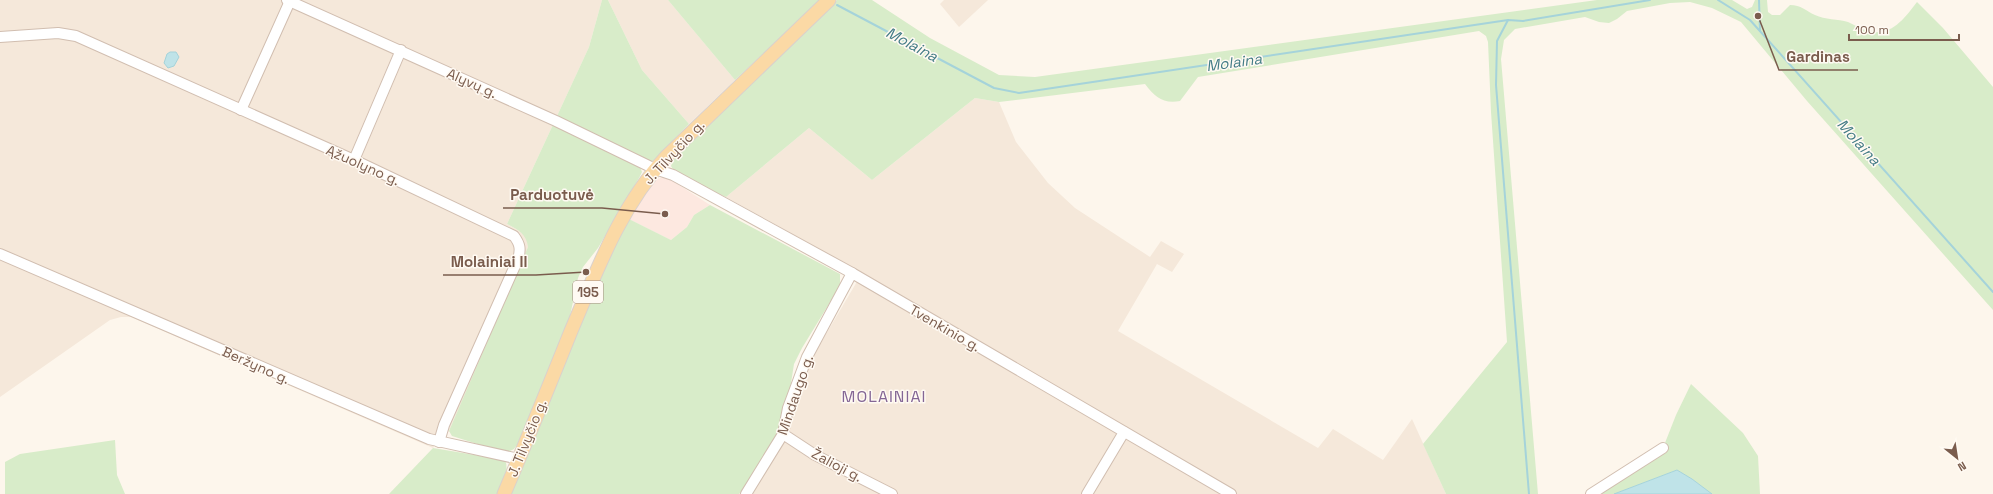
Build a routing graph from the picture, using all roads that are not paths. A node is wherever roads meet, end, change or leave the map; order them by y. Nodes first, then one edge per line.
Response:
1 (829, 0) edge
2 (289, 1) edge
3 (0, 37) edge
4 (401, 50) junction
5 (241, 110) junction
6 (354, 160) junction
7 (655, 169) junction
8 (0, 254) edge
9 (852, 273) junction
10 (1124, 432) junction
11 (783, 434) junction
12 (439, 442) junction
13 (1663, 448) dead end
14 (519, 459) junction
15 (504, 494) edge
16 (746, 494) edge
17 (892, 494) edge
18 (1087, 494) edge
19 (1231, 494) edge
20 (1591, 494) edge

1 - 7 main road, J. Tilvyčio g. / 195
2 - 4 street, Alyvų g.
2 - 5 street
3 - 5 street, Ąžuolyno g.
4 - 6 street
4 - 7 street, Alyvų g.
5 - 6 street, Ąžuolyno g.
6 - 12 street, Ąžuolyno g.
7 - 9 street, Tvenkinio g.
7 - 14 main road, J. Tilvyčio g. / 195
8 - 12 street, Beržyno g.
9 - 10 street, Tvenkinio g.
9 - 11 street, Mindaugo g.
10 - 18 street
10 - 19 street, Tvenkinio g.
11 - 16 street, Mindaugo g.
11 - 17 street, Žalioji g.
12 - 14 street, Beržyno g.
13 - 20 street
14 - 15 main road, J. Tilvyčio g. / 195

